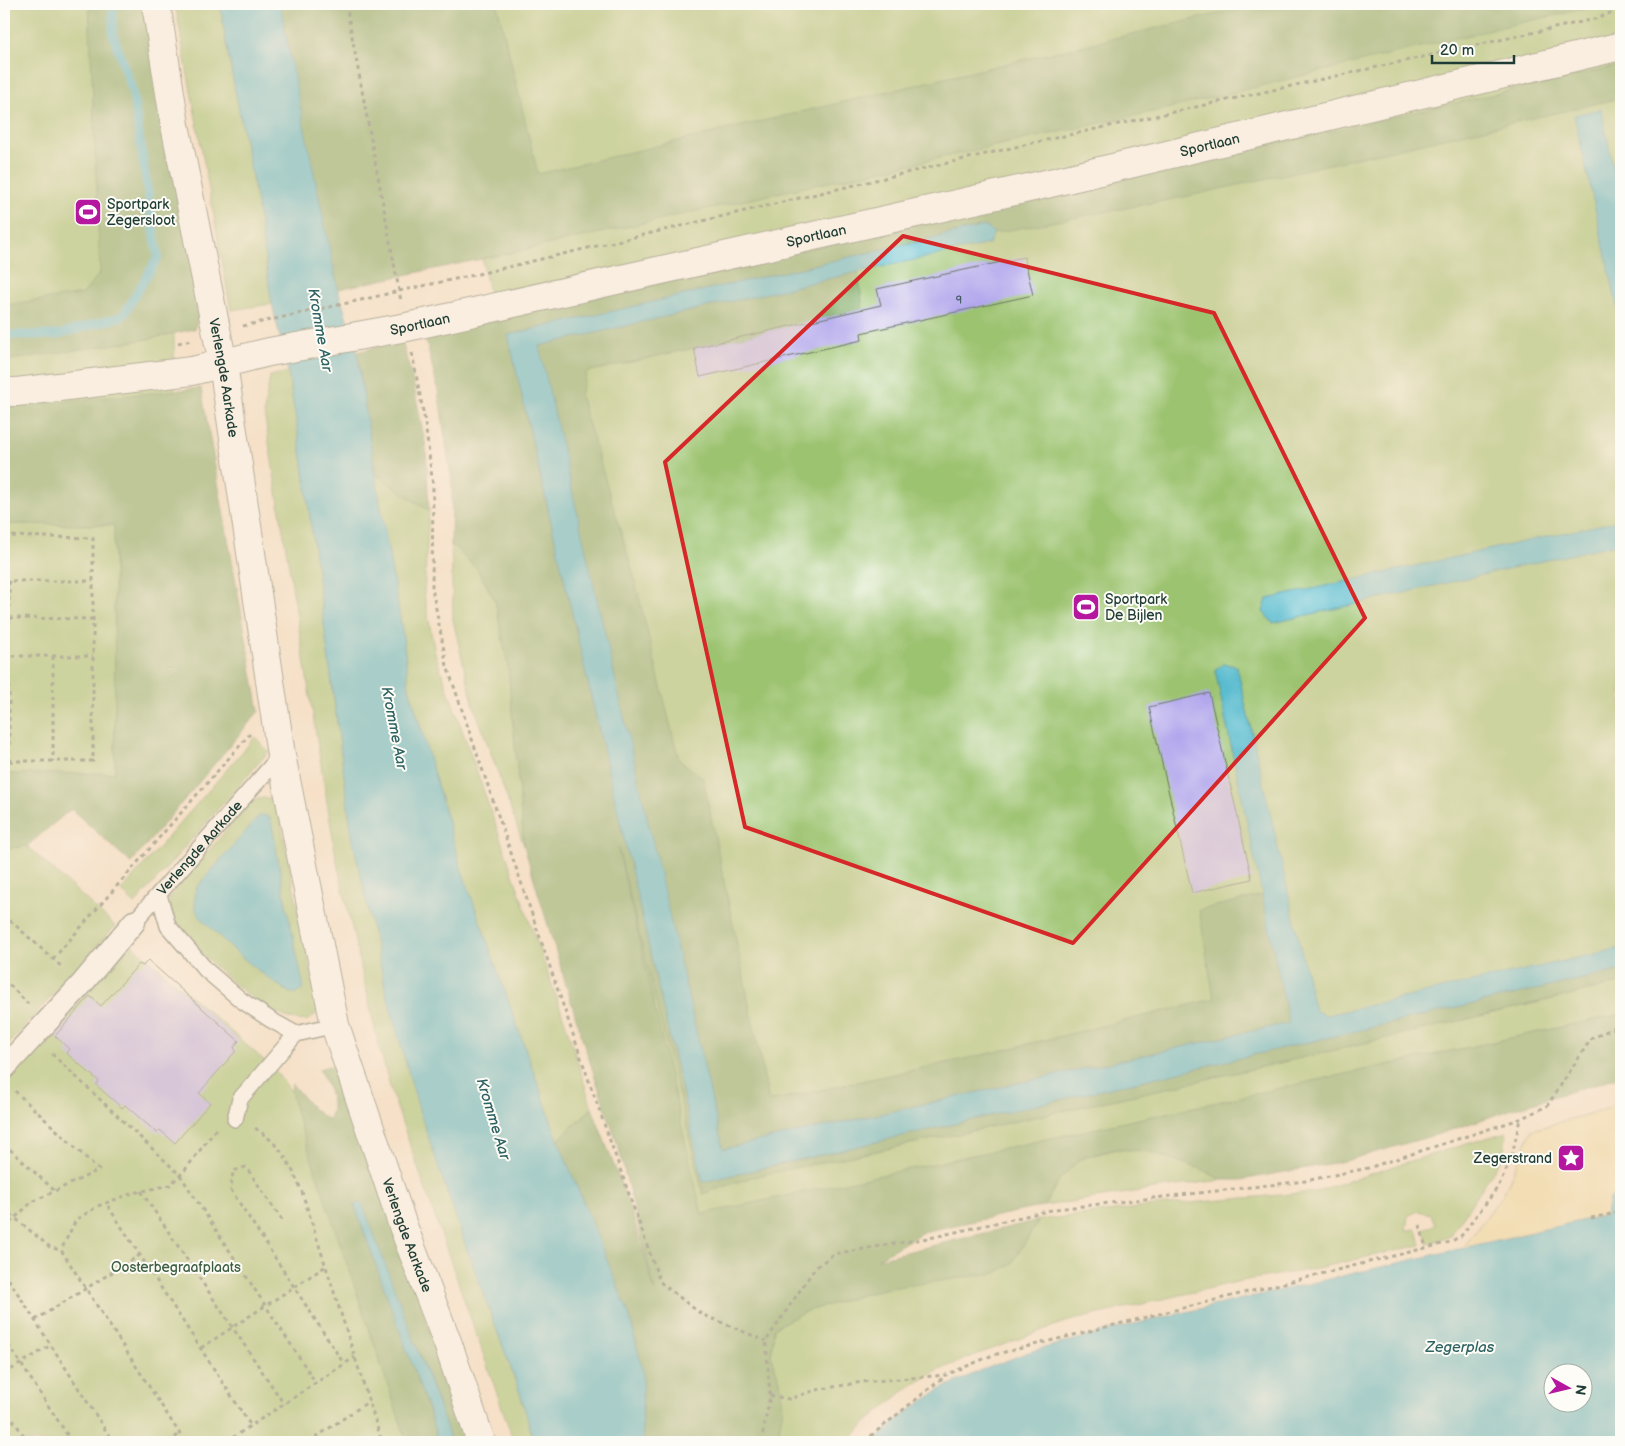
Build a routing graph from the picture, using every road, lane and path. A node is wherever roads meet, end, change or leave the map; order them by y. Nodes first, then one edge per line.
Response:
1 (156, 4) edge
2 (346, 4) edge
3 (1621, 9) edge
4 (1621, 46) edge
5 (399, 290) junction
6 (263, 321) dead end
7 (408, 327) junction
8 (224, 364) junction
9 (4, 392) edge
10 (4, 536) edge
11 (4, 580) edge
12 (9, 580) junction
13 (93, 581) junction
14 (9, 618) junction
15 (93, 619) junction
16 (4, 656) edge
17 (9, 656) junction
18 (53, 656) junction
19 (93, 656) junction
20 (275, 705) junction
21 (281, 755) junction
22 (4, 761) edge
23 (9, 761) junction
24 (54, 761) junction
25 (158, 895) junction
26 (4, 915) edge
27 (134, 922) joint
28 (53, 959) junction
29 (4, 980) edge
30 (81, 984) junction
31 (10, 986) junction
32 (4, 992) edge
33 (1621, 1024) edge
34 (335, 1026) junction
35 (40, 1029) junction
36 (296, 1034) junction
37 (7, 1078) edge
38 (235, 1119) junction
39 (1520, 1120) junction
40 (4, 1144) edge
41 (180, 1175) junction
42 (54, 1191) junction
43 (141, 1191) junction
44 (108, 1206) dead end
45 (4, 1209) edge
46 (1621, 1212) edge
47 (15, 1218) junction
48 (1591, 1218) dead end
49 (282, 1220) dead end
50 (1420, 1225) dead end
51 (4, 1228) edge
52 (1426, 1248) junction
53 (61, 1250) junction
54 (140, 1255) junction
55 (326, 1266) junction
56 (4, 1272) edge
57 (294, 1286) junction
58 (85, 1288) junction
59 (265, 1305) junction
60 (35, 1320) junction
61 (232, 1327) junction
62 (4, 1338) edge
63 (766, 1341) junction
64 (51, 1345) junction
65 (201, 1348) junction
66 (355, 1357) junction
67 (20, 1363) junction
68 (344, 1364) junction
69 (4, 1374) edge
70 (946, 1375) junction
71 (316, 1383) junction
72 (770, 1396) junction
73 (369, 1401) junction
74 (284, 1404) junction
75 (4, 1406) edge
76 (251, 1426) junction
77 (180, 1434) junction
78 (28, 1442) edge
79 (72, 1442) edge
80 (114, 1442) edge
81 (168, 1442) edge
82 (185, 1442) edge
83 (226, 1442) edge
84 (309, 1442) edge
85 (382, 1442) edge
86 (480, 1442) edge
87 (761, 1442) edge
88 (865, 1442) edge

1 - 8 street, Verlengde Aarkade
2 - 5 path
3 - 5 path
4 - 7 street, Sportlaan
5 - 6 path
5 - 7 path
7 - 8 street, Sportlaan
7 - 63 path
8 - 9 street, Sportlaan
8 - 20 street, Verlengde Aarkade
10 - 13 path
11 - 12 path
12 - 13 path
12 - 14 path
13 - 15 path
14 - 15 path
14 - 17 path
15 - 19 path
16 - 17 path
17 - 18 path
17 - 23 path
18 - 19 path
18 - 24 path
19 - 24 path
20 - 21 street, Verlengde Aarkade
20 - 28 path
21 - 25 lane, Verlengde Aarkade
21 - 34 street, Verlengde Aarkade
22 - 23 path
23 - 24 path
25 - 27 lane
25 - 36 lane, Verlengde Aarkade
26 - 28 path
27 - 30 street
28 - 30 path
29 - 31 path
30 - 35 street
31 - 32 path
31 - 35 path
33 - 39 path
34 - 36 lane
34 - 86 street, Verlengde Aarkade
35 - 37 street
35 - 41 path
36 - 38 lane
37 - 42 path
38 - 41 path
38 - 55 path
39 - 52 path
39 - 63 path
40 - 42 path
41 - 43 path
41 - 59 path
42 - 47 path
43 - 53 path
43 - 61 path
44 - 54 path
45 - 47 path
46 - 48 path
47 - 51 path
47 - 53 path
49 - 57 path
50 - 52 path
52 - 70 path
53 - 58 path
54 - 58 path
54 - 65 path
55 - 57 path
55 - 66 path
56 - 60 path
57 - 59 path
57 - 68 path
58 - 60 path
58 - 77 path
59 - 61 path
59 - 71 path
60 - 64 path
61 - 65 path
61 - 74 path
62 - 67 path
63 - 72 path
64 - 67 path
64 - 80 path
65 - 76 path
66 - 68 path
66 - 73 path
67 - 69 path
67 - 79 path
68 - 71 path
70 - 72 path
70 - 88 path
71 - 74 path
72 - 87 path
73 - 84 path
73 - 85 path
74 - 76 path
75 - 78 path
76 - 83 path
77 - 81 path
77 - 82 path

